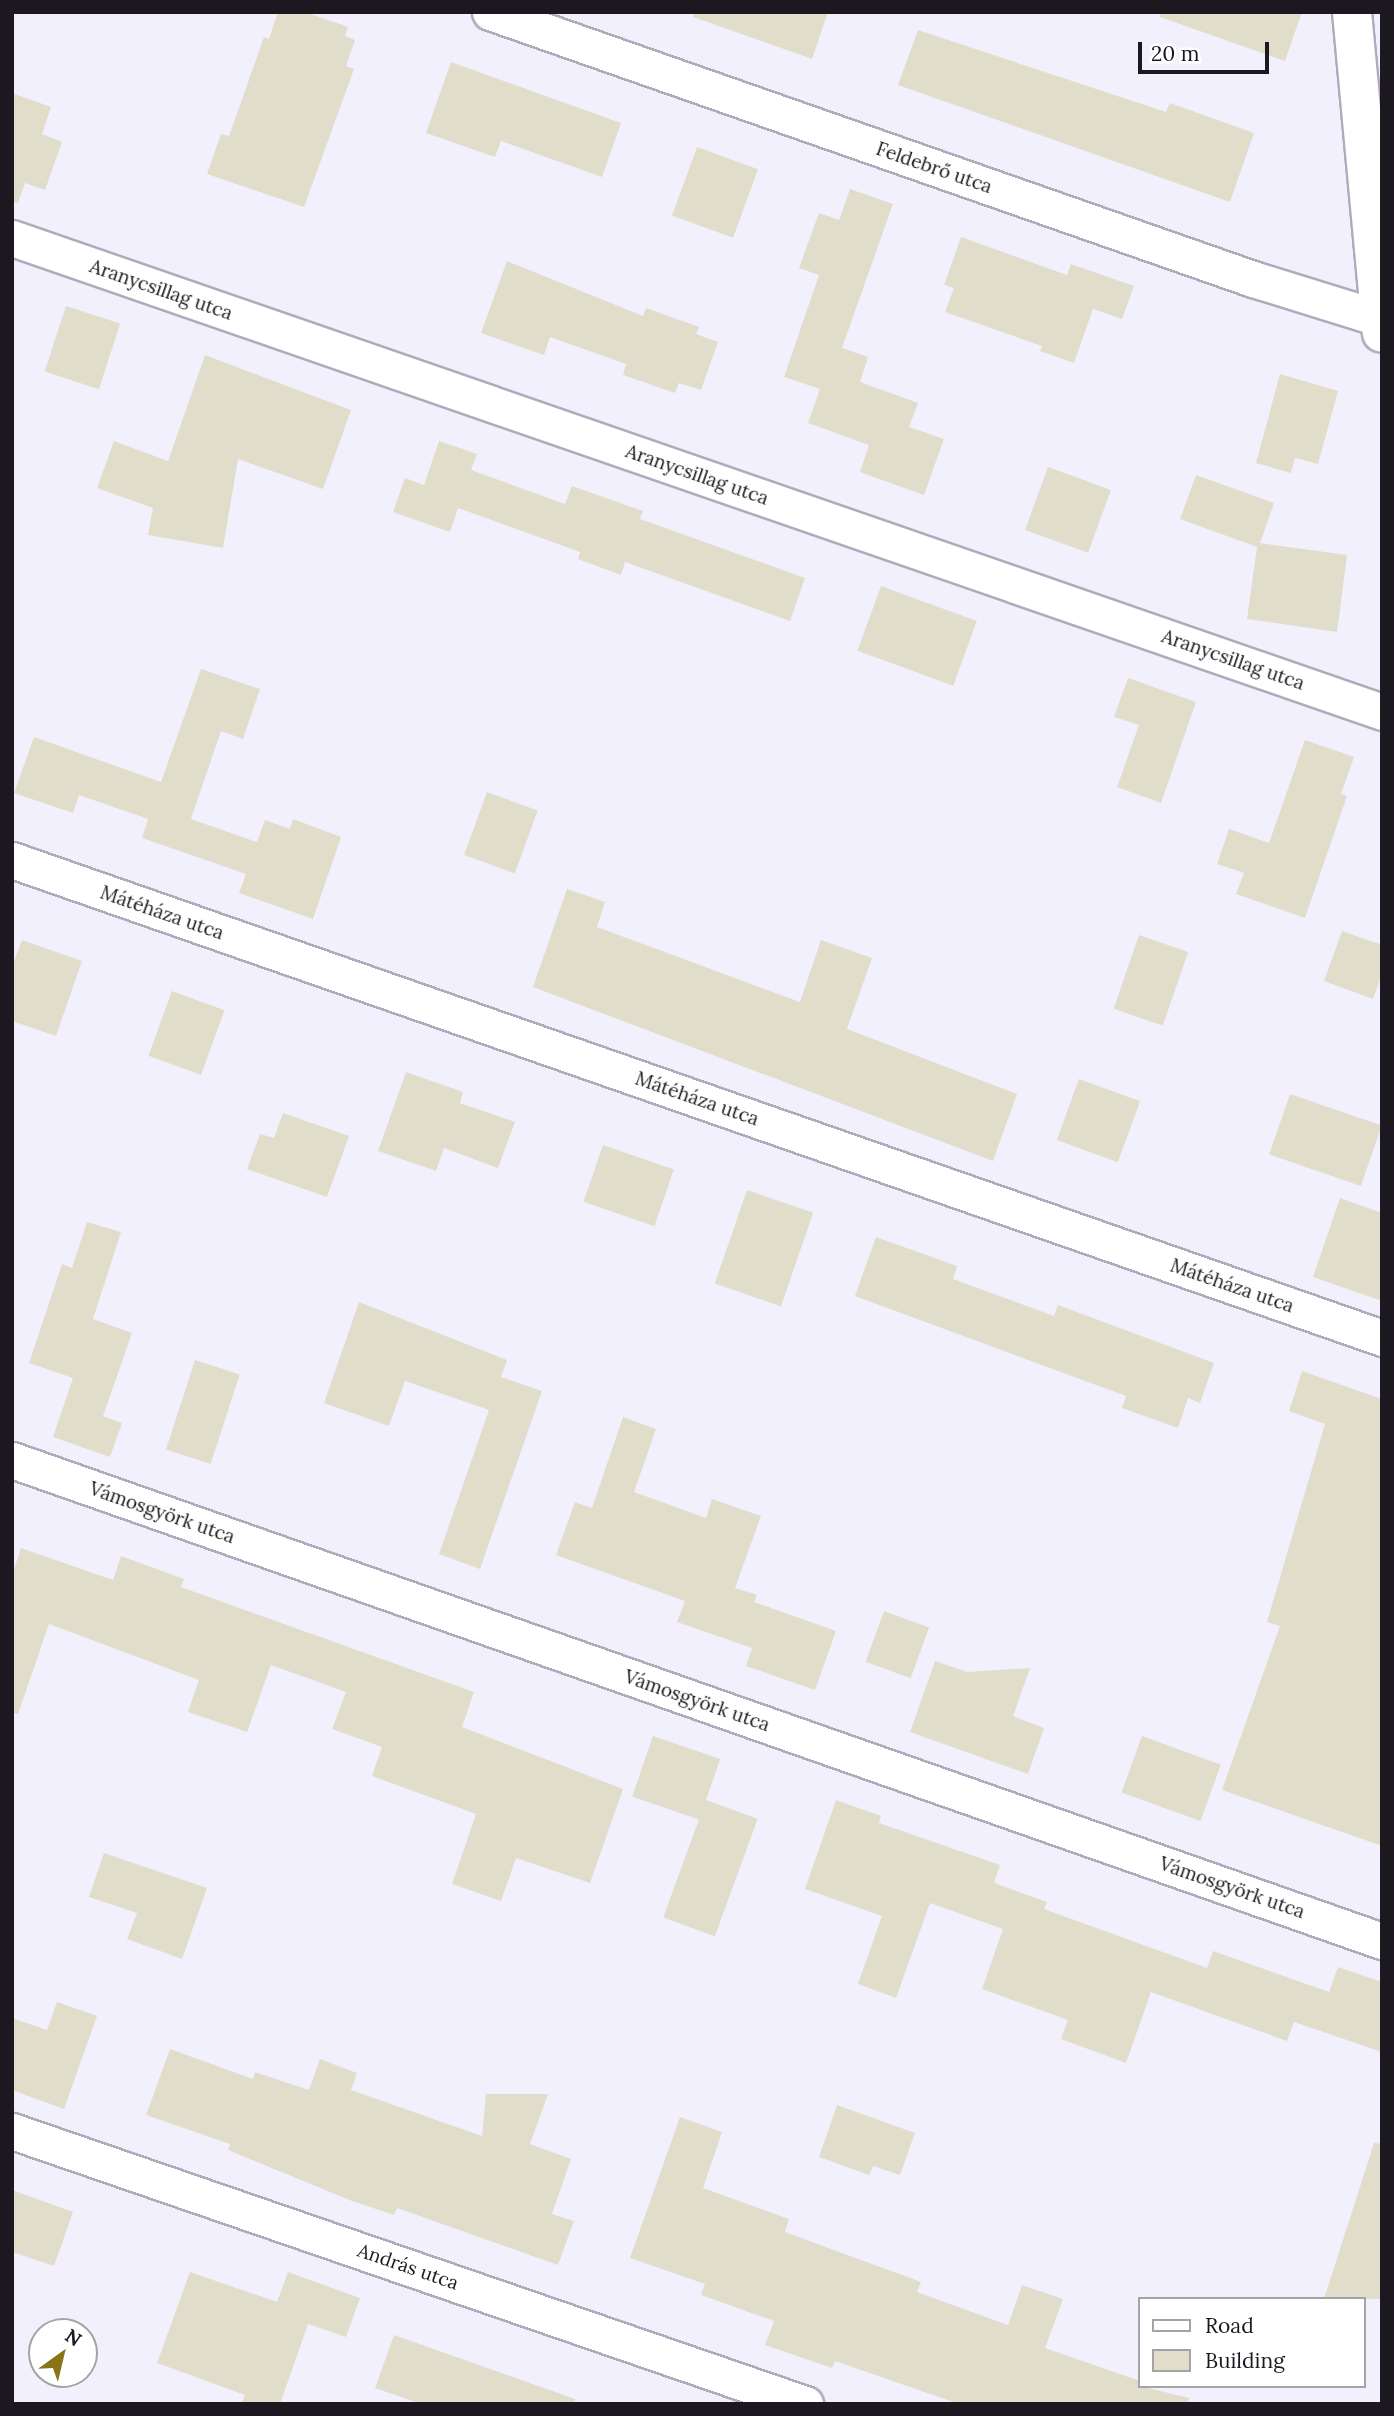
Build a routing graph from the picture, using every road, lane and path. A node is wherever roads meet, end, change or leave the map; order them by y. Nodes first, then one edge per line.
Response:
1 (490, 12) edge
2 (1352, 12) edge
3 (12, 239) edge
4 (1381, 324) edge
5 (1382, 712) edge
6 (12, 860) edge
7 (1382, 1338) edge
8 (12, 1460) edge
9 (1382, 1941) edge
10 (12, 2131) edge
11 (804, 2404) edge

1 - 4 street, Feldebrő utca
2 - 4 street
3 - 5 street, Aranycsillag utca
6 - 7 street, Mátéháza utca
8 - 9 street, Vámosgyörk utca
10 - 11 street, András utca

